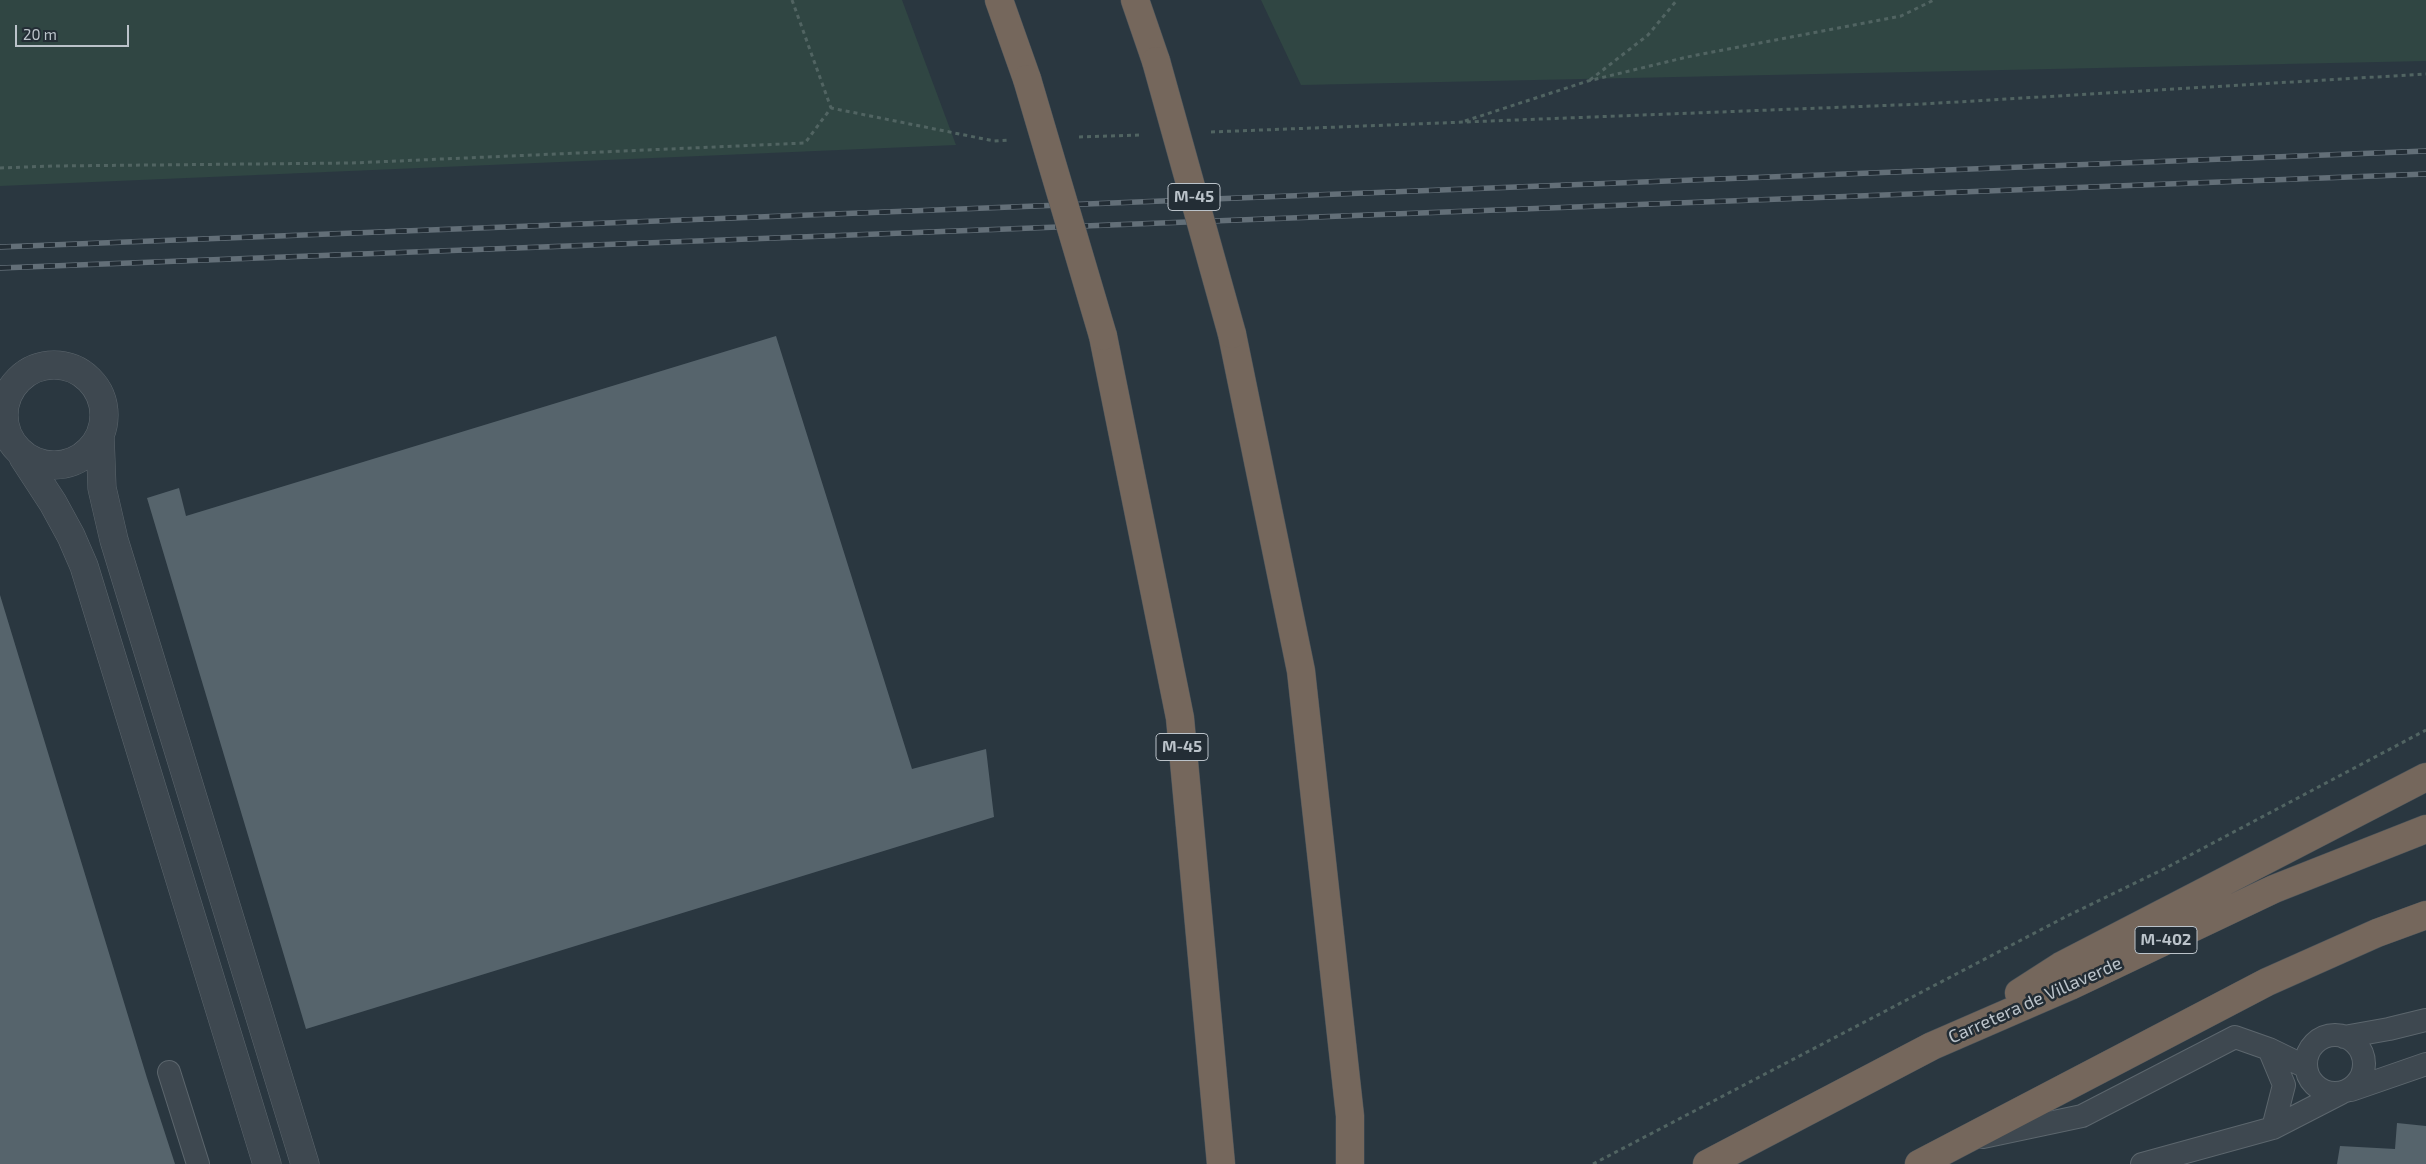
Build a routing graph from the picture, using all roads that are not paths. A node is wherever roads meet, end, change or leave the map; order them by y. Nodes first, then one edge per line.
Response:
1 (999, 0) edge
2 (1135, 0) edge
3 (13, 371) edge
4 (100, 435) junction
5 (23, 457) junction
6 (2426, 777) edge
7 (2426, 829) edge
8 (2426, 915) edge
9 (2426, 1020) edge
10 (2344, 1037) junction
11 (1932, 1046) junction
12 (2269, 1049) junction
13 (2426, 1064) edge
14 (2306, 1067) junction
15 (169, 1072) dead end
16 (2346, 1091) junction
17 (2273, 1128) junction
18 (1965, 1140) junction
19 (198, 1164) edge
20 (267, 1164) edge
21 (305, 1164) edge
22 (1221, 1164) edge
23 (1350, 1164) edge
24 (1707, 1164) edge
25 (1919, 1164) edge
26 (2142, 1164) edge

1 - 22 highway, M-45, bridge
2 - 23 highway, M-45, bridge
3 - 4 street
3 - 5 street
4 - 5 street
4 - 21 street
5 - 20 street
6 - 11 highway
7 - 11 highway, Carretera de Villaverde / M-402
8 - 18 highway
9 - 10 lane
10 - 14 lane
10 - 16 lane
11 - 24 highway, Carretera de Villaverde / M-402
12 - 14 lane
12 - 17 lane
12 - 18 lane
13 - 16 lane
14 - 16 lane
15 - 19 lane
16 - 17 lane
17 - 26 lane
18 - 25 highway

